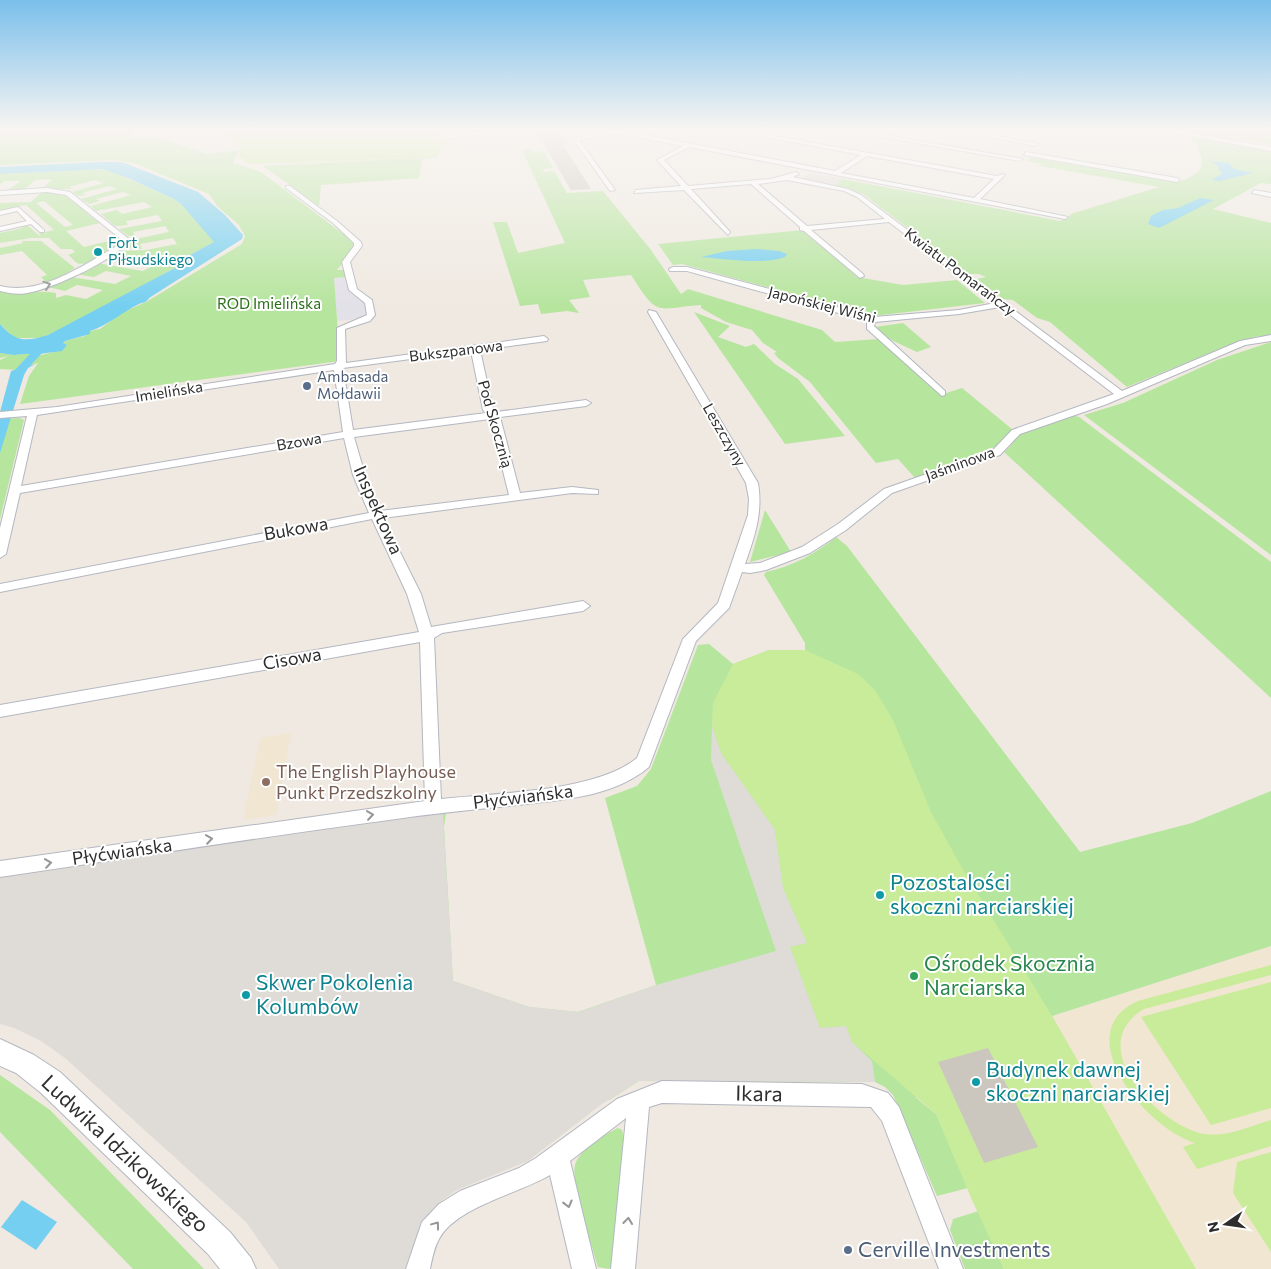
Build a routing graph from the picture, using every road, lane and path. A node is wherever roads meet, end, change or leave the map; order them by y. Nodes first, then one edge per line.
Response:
1 (290, 188) edge
2 (682, 188) edge
3 (685, 188) edge
4 (759, 188) edge
5 (833, 188) edge
6 (912, 188) edge
7 (988, 188) edge
8 (636, 192) dead end
9 (1254, 192) dead end
10 (0, 193) edge
11 (1271, 195) edge
12 (975, 200) junction
13 (0, 213) edge
14 (1066, 217) dead end
15 (891, 220) junction
16 (32, 222) junction
17 (0, 229) edge
18 (803, 229) junction
19 (42, 231) dead end
20 (728, 233) dead end
21 (673, 269) dead end
22 (860, 276) dead end
23 (0, 288) edge
24 (1002, 304) junction
25 (652, 312) dead end
26 (871, 319) junction
27 (1271, 338) edge
28 (544, 339) dead end
29 (475, 349) junction
30 (338, 366) junction
31 (942, 392) dead end
32 (1120, 394) junction
33 (586, 403) dead end
34 (33, 412) junction
35 (0, 415) edge
36 (494, 415) junction
37 (350, 434) junction
38 (14, 491) junction
39 (594, 492) dead end
40 (516, 498) junction
41 (376, 515) junction
42 (0, 554) edge
43 (738, 567) junction
44 (0, 588) edge
45 (583, 606) dead end
46 (427, 636) junction
47 (0, 711) edge
48 (433, 807) junction
49 (0, 869) edge
50 (0, 1052) edge
51 (639, 1100) junction
52 (556, 1156) junction
53 (240, 1269) edge
54 (418, 1269) edge
55 (584, 1269) edge
56 (623, 1269) edge
57 (951, 1269) edge

1 - 30 street, Inspektowa
2 - 8 street
3 - 20 street
4 - 18 street
5 - 15 street, Kwiatu Pomarańczy
6 - 12 street
7 - 12 street
9 - 11 street
23 -> 10 street
12 - 14 street
13 - 16 street
15 - 18 street
15 - 24 street, Kwiatu Pomarańczy
16 - 17 street
16 - 19 street
18 - 22 street
21 - 26 street, Japońskiej Wiśni
24 - 26 street, Japońskiej Wiśni
24 - 32 street, Kwiatu Pomarańczy
25 - 43 street, Leszczyny
26 - 31 street
27 - 32 street, Jaśminowa
28 - 29 street, Bukszpanowa
29 - 30 street, Bukszpanowa
29 - 36 street, Pod Skocznią
30 - 34 street, Imielińska
30 - 37 street, Inspektowa
32 - 43 street, Jaśminowa
33 - 36 street, Bzowa
34 - 35 street, Imielińska
34 - 38 street
36 - 37 street, Bzowa
36 - 40 street, Pod Skocznią
37 - 38 street, Bzowa
37 - 41 street, Inspektowa
38 - 42 street
39 - 40 street, Bukowa
40 - 41 street, Bukowa
41 - 44 street, Bukowa
41 - 46 street, Inspektowa
43 - 48 street, Płyćwiańska
45 - 46 street, Cisowa
46 - 47 street, Cisowa
46 - 48 street, Inspektowa
49 -> 48 street, Płyćwiańska
50 - 53 street, Ludwika Idzikowskiego
51 - 52 street, Ikara
56 -> 51 street
51 - 57 street, Ikara
54 -> 52 street, Ikara
52 -> 55 street

